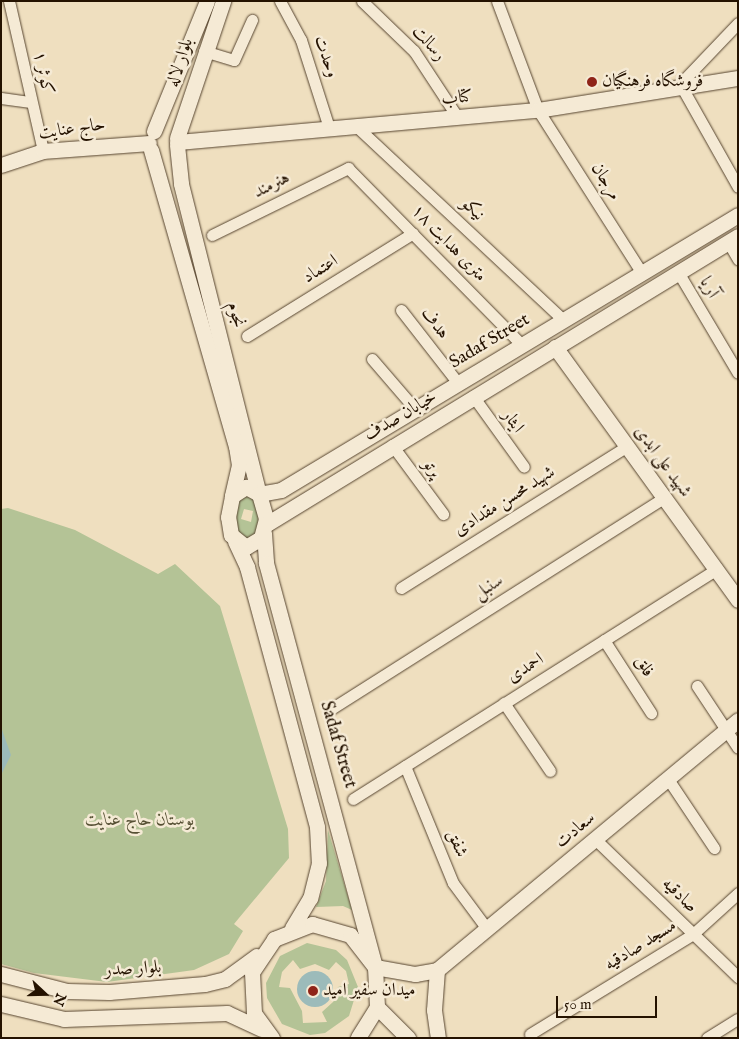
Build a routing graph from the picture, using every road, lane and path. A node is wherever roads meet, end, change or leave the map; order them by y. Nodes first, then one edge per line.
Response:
1 (9, 1) edge
2 (207, 1) edge
3 (223, 1) edge
4 (280, 1) edge
5 (362, 1) edge
6 (497, 1) edge
7 (252, 20) dead end
8 (738, 23) edge
9 (204, 51) junction
10 (738, 78) edge
11 (680, 84) junction
12 (1, 98) edge
13 (31, 102) junction
14 (538, 110) junction
15 (458, 118) junction
16 (356, 126) junction
17 (329, 128) junction
18 (151, 141) junction
19 (177, 142) junction
20 (42, 151) junction
21 (1, 165) edge
22 (348, 168) joint
23 (738, 187) edge
24 (738, 215) edge
25 (413, 233) junction
26 (212, 235) dead end
27 (733, 239) edge
28 (738, 259) edge
29 (642, 272) junction
30 (678, 272) junction
31 (401, 310) dead end
32 (563, 320) junction
33 (247, 336) dead end
34 (522, 345) junction
35 (555, 347) junction
36 (372, 359) dead end
37 (738, 373) edge
38 (458, 383) junction
39 (473, 396) junction
40 (415, 410) junction
41 (392, 445) junction
42 (627, 446) junction
43 (524, 467) dead end
44 (259, 494) junction
45 (232, 496) junction
46 (665, 497) junction
47 (443, 514) dead end
48 (264, 529) junction
49 (235, 541) junction
50 (717, 569) junction
51 (401, 588) dead end
52 (738, 600) edge
53 (604, 640) junction
54 (697, 686) dead end
55 (504, 703) junction
56 (331, 709) dead end
57 (651, 713) dead end
58 (733, 725) edge
59 (738, 748) edge
60 (405, 766) junction
61 (550, 771) dead end
62 (668, 778) junction
63 (353, 799) dead end
64 (595, 839) junction
65 (714, 848) dead end
66 (738, 893) edge
67 (292, 928) junction
68 (488, 929) junction
69 (693, 934) junction
70 (260, 954) junction
71 (376, 967) junction
72 (437, 970) junction
73 (1, 974) edge
74 (738, 977) edge
75 (1, 1004) edge
76 (377, 1007) junction
77 (738, 1019) edge
78 (268, 1034) edge
79 (530, 1034) dead end
80 (358, 1038) edge
81 (408, 1038) edge
82 (438, 1038) edge
83 (707, 1038) edge

1 - 13 street, کوثر ۱
2 - 18 main road, بلوار لاله
3 - 9 main road, بلوار لاله
4 - 17 street, وحدت
5 - 15 street, رسالت
6 - 14 street, مرجان
7 - 9 street
8 - 11 street
9 - 19 main road, بلوار لاله
10 - 11 main road, کتاب
11 - 14 main road, کتاب
11 - 23 street
12 - 13 street
13 - 20 street, کوثر ۱
14 - 15 main road, کتاب
14 - 29 street, مرجان
15 - 16 main road, کتاب
16 - 17 main road, کتاب
16 - 32 street, نیکو
17 - 19 main road, کتاب
18 - 19 main road
18 - 19 main road
18 - 20 main road, حاج عنایت
18 - 45 main road, نجوم
19 - 44 main road, نجوم
20 - 21 main road, حاج عنایت
22 - 25 street, ۱۸ متری هدایت
22 - 26 street, هنرمند
24 - 29 main road, Sadaf Street
25 - 33 street, اعتماد
25 - 34 street, ۱۸ متری هدایت
27 - 28 street
27 - 30 main road, خیابان صدف
29 - 32 main road, Sadaf Street
30 - 35 main road, خیابان صدف
30 - 37 street, آریا
31 - 38 street, هدف
32 - 34 main road, Sadaf Street
34 - 38 main road, Sadaf Street
35 - 39 main road, خیابان صدف
35 - 42 main road, شهید علی ابدی
36 - 40 street
38 - 40 main road, Sadaf Street
39 - 41 main road, خیابان صدف
39 - 43 street, ایثار
40 - 44 main road, Sadaf Street
41 - 47 street, پرتو
41 - 48 main road, خیابان صدف
42 - 46 main road, شهید علی ابدی
42 - 51 street, شهید محسن مقدادی
44 - 45 main road, Sadaf Street
44 - 48 main road, نجوم
45 - 49 main road, نجوم
46 - 50 main road, شهید علی ابدی
46 - 56 street, سنبل
48 - 49 main road, خیابان صدف
48 - 71 main road, Sadaf Street
49 - 67 main road
50 - 52 main road, شهید علی ابدی
50 - 53 street, احمدی
53 - 55 street, احمدی
53 - 57 street, فلق
54 - 58 street
55 - 60 street, احمدی
55 - 61 street
58 - 59 street
58 - 62 main road, سعادت
60 - 63 street, احمدی
60 - 68 street, شفق
62 - 64 main road, سعادت
62 - 65 street
64 - 68 main road, سعادت
64 - 69 street, صادقیه
66 - 69 street, مسجد صادقیه
67 - 70 main road, بلوار صدر
67 - 71 main road
68 - 72 main road, سعادت
69 - 74 street, صادقیه
69 - 79 street, مسجد صادقیه
70 - 73 main road, بلوار صدر
70 - 78 main road
71 - 72 main road
71 - 76 main road, Sadaf Street
72 - 82 main road
75 - 78 main road
76 - 80 main road
76 - 81 main road
77 - 83 street

